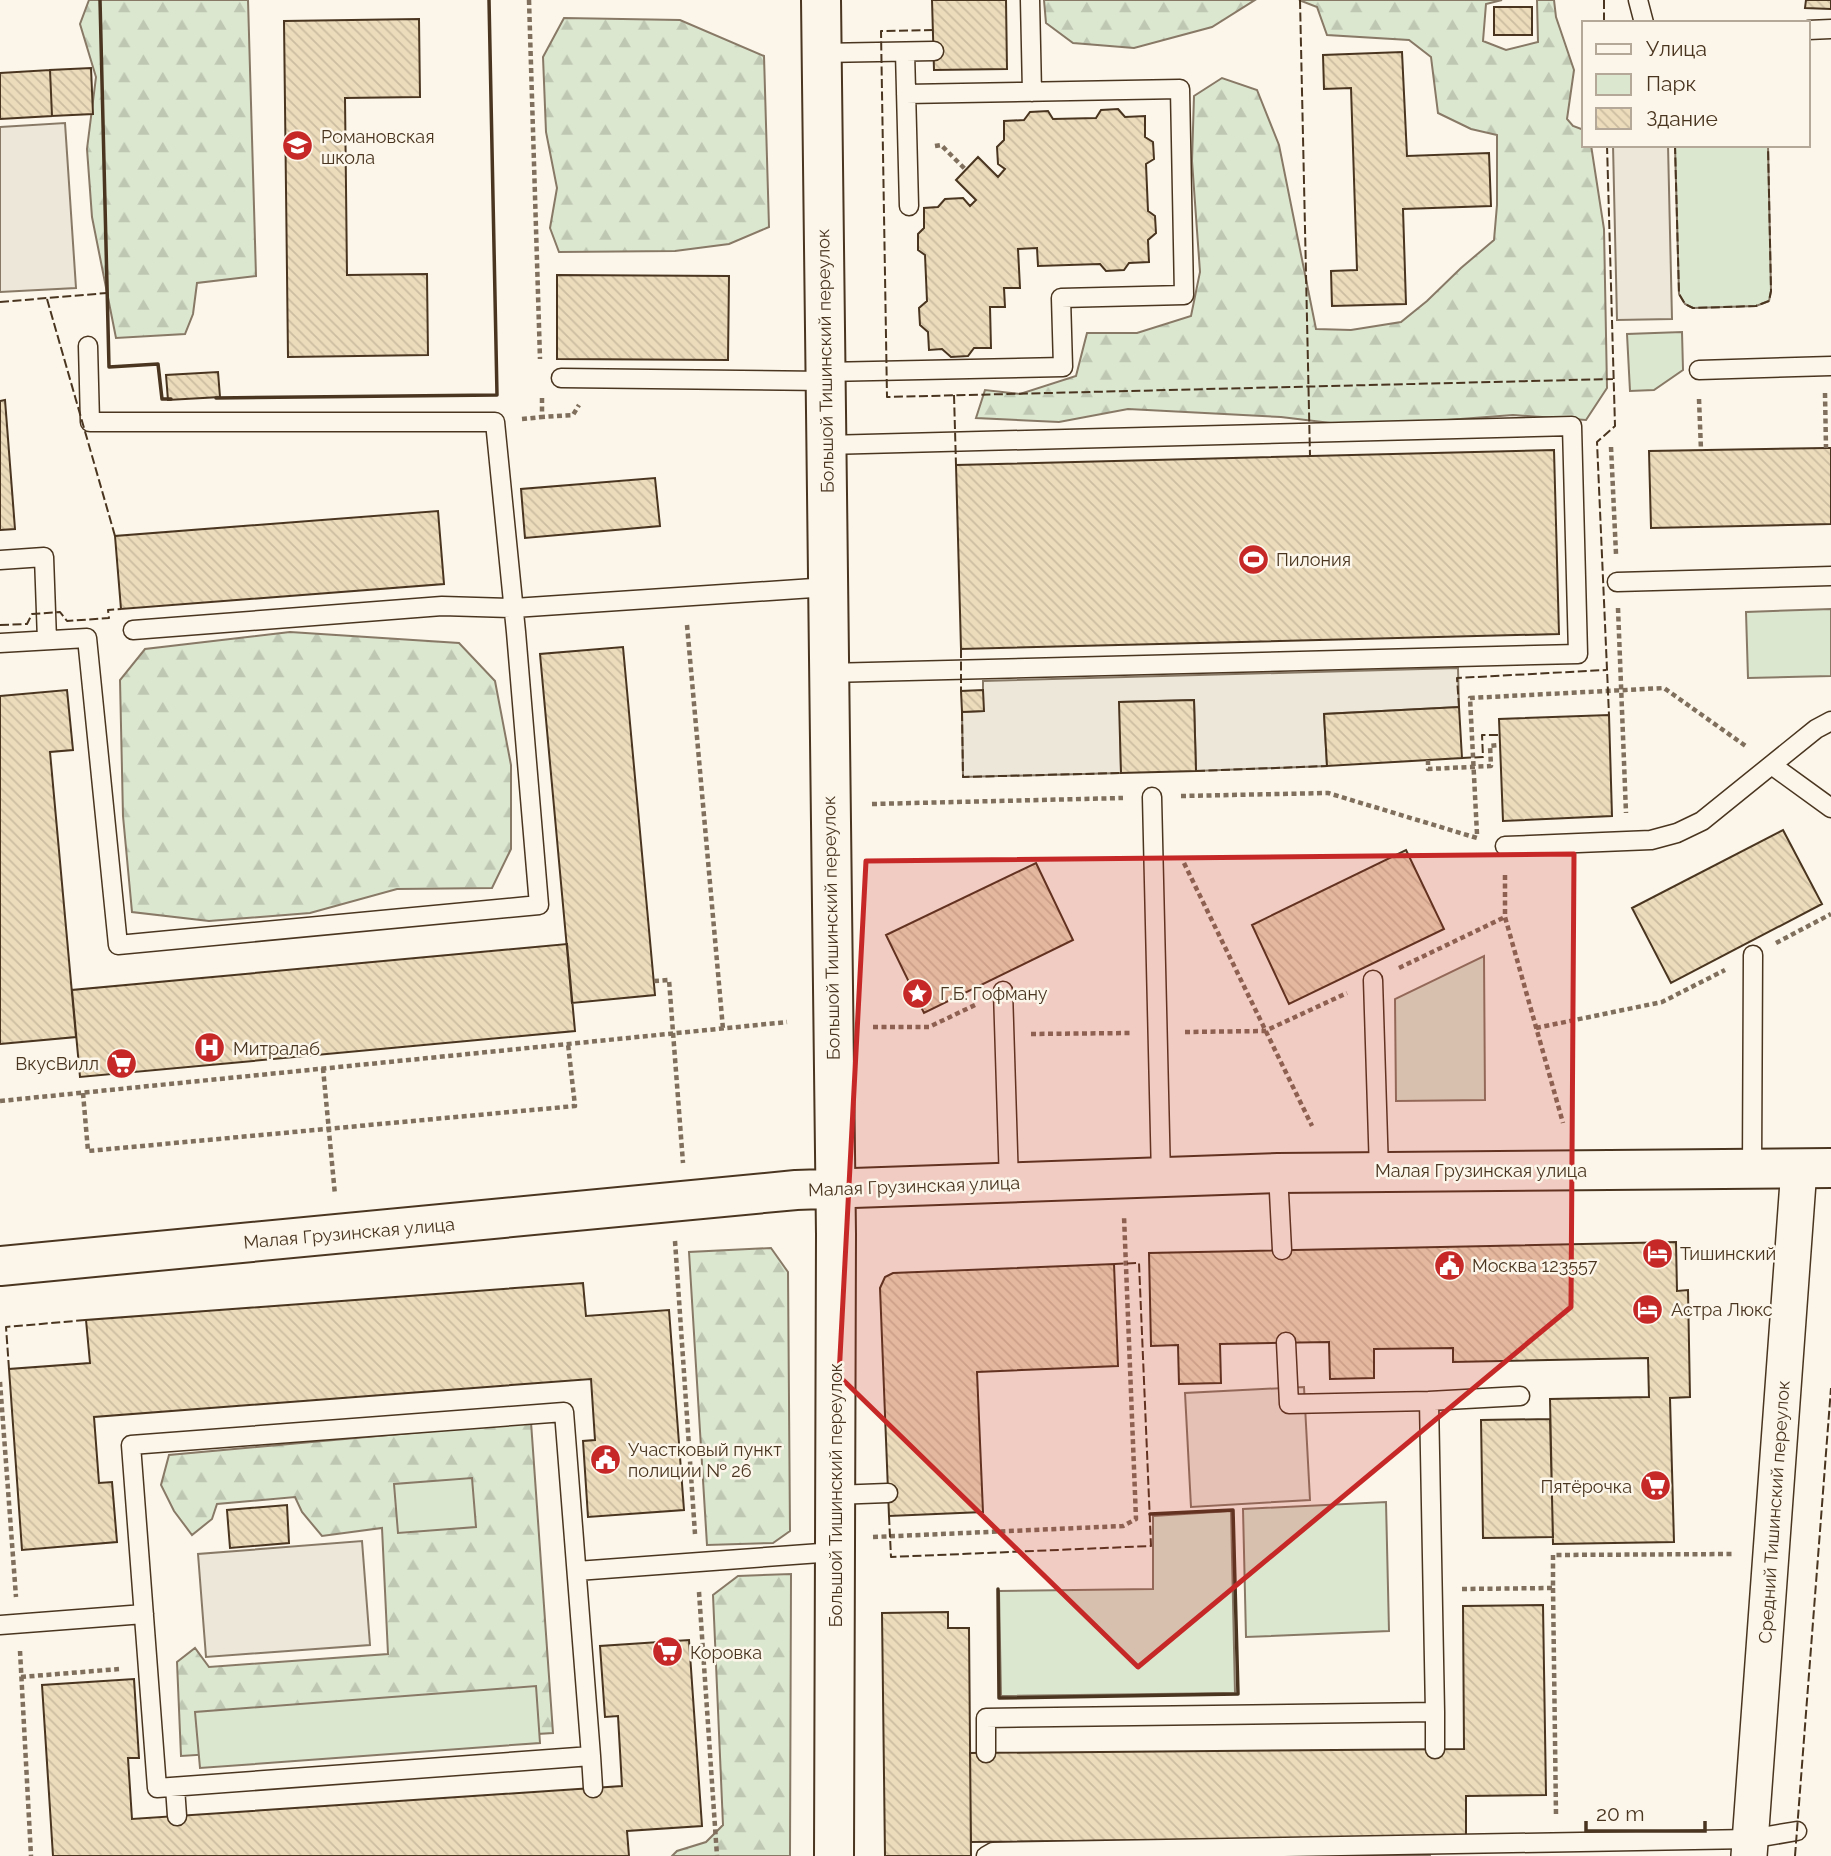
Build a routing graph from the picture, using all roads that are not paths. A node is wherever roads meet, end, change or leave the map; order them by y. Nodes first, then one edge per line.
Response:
1 (821, 0) edge
2 (1030, 0) edge
3 (1638, 0) edge
4 (1643, 21) edge
5 (1831, 29) edge
6 (1810, 30) edge
7 (934, 51) dead end
8 (905, 52) junction
9 (821, 53) junction
10 (1032, 92) junction
11 (906, 94) junction
12 (909, 205) dead end
13 (88, 346) dead end
14 (1831, 366) edge
15 (1699, 370) road end
16 (825, 377) junction
17 (561, 378) road end
18 (825, 445) junction
19 (0, 560) edge
20 (1831, 576) edge
21 (1617, 582) road end
22 (828, 587) junction
23 (514, 608) junction
24 (133, 630) dead end
25 (47, 640) junction
26 (0, 643) edge
27 (828, 673) junction
28 (1831, 721) edge
29 (1773, 766) junction
30 (1152, 797) road end
31 (1831, 808) edge
32 (1505, 846) road end
33 (1753, 955) road end
34 (1373, 980) road end
35 (1003, 991) road end
36 (1815, 1168) edge
37 (1752, 1169) junction
38 (1379, 1171) junction
39 (1278, 1173) junction
40 (1161, 1177) junction
41 (1009, 1183) junction
42 (835, 1188) junction
43 (1282, 1250) dead end
44 (0, 1266) edge
45 (1286, 1342) dead end
46 (1520, 1396) dead end
47 (1429, 1401) junction
48 (888, 1493) dead end
49 (834, 1495) junction
50 (834, 1552) junction
51 (577, 1571) junction
52 (144, 1614) junction
53 (0, 1625) edge
54 (1434, 1712) junction
55 (1435, 1749) dead end
56 (986, 1753) dead end
57 (591, 1756) junction
58 (175, 1787) junction
59 (593, 1788) dead end
60 (177, 1816) dead end
61 (1797, 1831) dead end
62 (1749, 1848) edge
63 (1459, 1850) edge
64 (986, 1851) edge
65 (834, 1856) edge

1 - 9 street, Большой Тишинский переулок
2 - 10 lane
3 - 4 lane
5 - 6 lane
7 - 8 lane
8 - 9 lane
8 - 11 lane
9 - 16 street, Большой Тишинский переулок
10 - 11 lane
10 - 16 lane
11 - 12 lane
13 - 23 lane
14 - 15 lane
16 - 17 lane
16 - 18 street, Большой Тишинский переулок
18 - 22 street, Большой Тишинский переулок
18 - 27 lane
19 - 25 lane
20 - 21 lane
22 - 23 lane
22 - 27 street, Большой Тишинский переулок
23 - 24 lane
23 - 25 lane
25 - 26 lane
27 - 42 street, Большой Тишинский переулок
28 - 29 lane
29 - 31 lane
29 - 32 lane
30 - 40 lane
33 - 37 lane
34 - 38 lane
35 - 41 lane
36 - 37 street, Малая Грузинская улица
36 - 62 street, Средний Тишинский переулок
37 - 38 street, Малая Грузинская улица
38 - 39 street, Малая Грузинская улица
39 - 40 street, Малая Грузинская улица
39 - 43 lane
40 - 41 street, Малая Грузинская улица
41 - 42 street, Малая Грузинская улица
42 - 44 street, Малая Грузинская улица
42 - 49 street, Большой Тишинский переулок
45 - 47 lane
46 - 47 lane
47 - 54 lane
48 - 49 lane
49 - 50 street, Большой Тишинский переулок
50 - 51 lane
50 - 65 street, Большой Тишинский переулок
51 - 52 lane
51 - 57 lane
52 - 53 lane
52 - 58 lane
54 - 55 lane
54 - 56 lane
57 - 58 lane
57 - 59 lane
58 - 60 lane
61 - 62 lane
62 - 63 lane
63 - 64 lane

